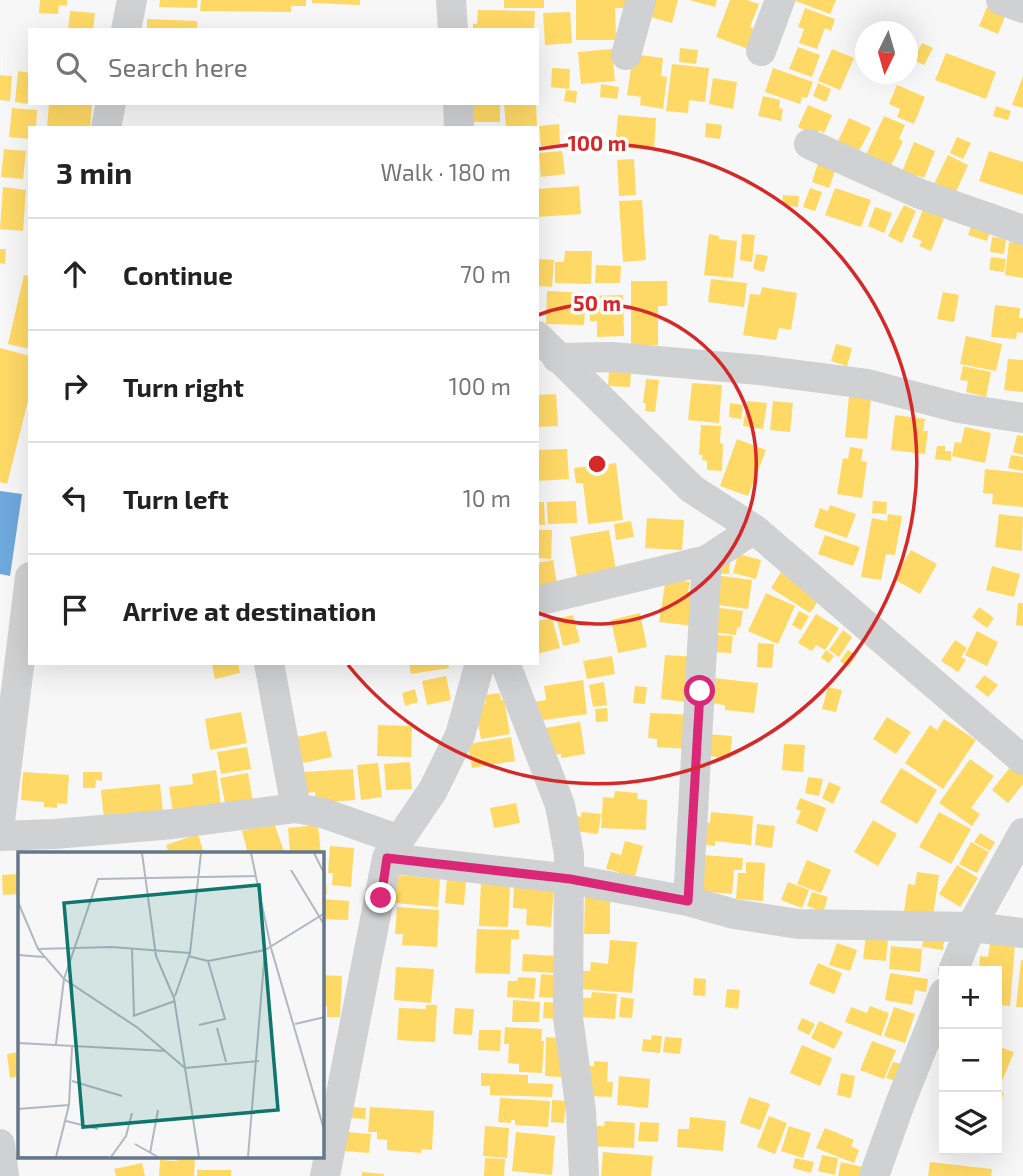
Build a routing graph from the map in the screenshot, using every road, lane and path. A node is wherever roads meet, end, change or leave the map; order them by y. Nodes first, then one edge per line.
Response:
1 (132, 0) edge
2 (451, 0) edge
3 (641, 0) edge
4 (780, 0) edge
5 (1001, 0) edge
6 (1023, 8) edge
7 (126, 28) edge
8 (453, 28) edge
9 (761, 51) dead end
10 (626, 55) dead end
11 (111, 105) edge
12 (458, 105) edge
13 (106, 126) edge
14 (459, 126) edge
15 (809, 144) dead end
16 (1023, 230) edge
17 (539, 338) edge
18 (557, 358) junction
19 (1023, 418) edge
20 (754, 529) junction
21 (707, 560) junction
22 (28, 593) edge
23 (539, 601) edge
24 (269, 665) edge
25 (479, 665) edge
26 (506, 665) edge
27 (1023, 760) edge
28 (296, 808) junction
29 (0, 821) edge
30 (1023, 833) edge
31 (0, 836) edge
32 (392, 848) junction
33 (570, 879) junction
34 (688, 901) junction
35 (971, 927) junction
36 (1023, 933) edge
37 (955, 966) edge
38 (939, 1006) edge
39 (0, 1144) edge
40 (4, 1176) edge
41 (325, 1176) edge
42 (584, 1176) edge
43 (874, 1176) edge

1 - 7 street
2 - 8 street
3 - 10 street
4 - 9 street
5 - 6 street
11 - 13 street
12 - 14 street
15 - 16 street
17 - 18 street
18 - 19 street
18 - 20 street
20 - 21 street
20 - 27 street
21 - 23 street
21 - 34 street
22 - 29 street
24 - 28 street
25 - 32 street
26 - 33 street
28 - 31 street
28 - 32 street
30 - 35 street
32 - 33 street
32 - 41 street
33 - 34 street
33 - 42 street
34 - 35 street
35 - 36 street
35 - 37 street
38 - 43 street
39 - 40 street

